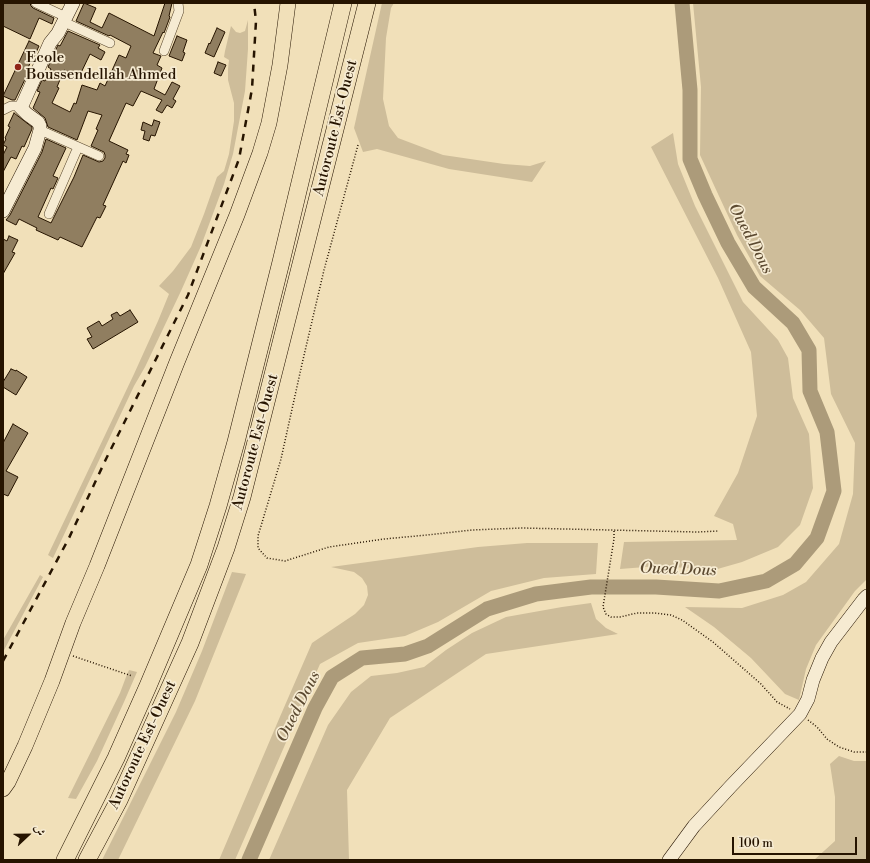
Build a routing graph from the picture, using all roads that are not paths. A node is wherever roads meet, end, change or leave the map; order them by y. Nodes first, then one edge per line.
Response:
1 (36, 3) edge
2 (73, 3) edge
3 (178, 3) edge
4 (288, 3) edge
5 (343, 3) edge
6 (366, 3) edge
7 (65, 20) junction
8 (110, 43) dead end
9 (164, 50) dead end
10 (21, 108) junction
11 (3, 110) edge
12 (40, 130) junction
13 (78, 147) junction
14 (99, 156) dead end
15 (3, 211) edge
16 (49, 214) dead end
17 (867, 596) edge
18 (3, 789) edge
19 (65, 860) edge
20 (86, 860) edge
21 (669, 860) edge

1 - 7 street
2 - 7 street
3 - 9 street
4 - 18 main road
5 - 19 highway, Autoroute Est-Ouest
6 - 20 highway, Autoroute Est-Ouest
7 - 8 street
7 - 10 street
10 - 11 street
10 - 12 street
12 - 13 street
12 - 15 street
13 - 14 street
13 - 16 street
17 - 21 street

